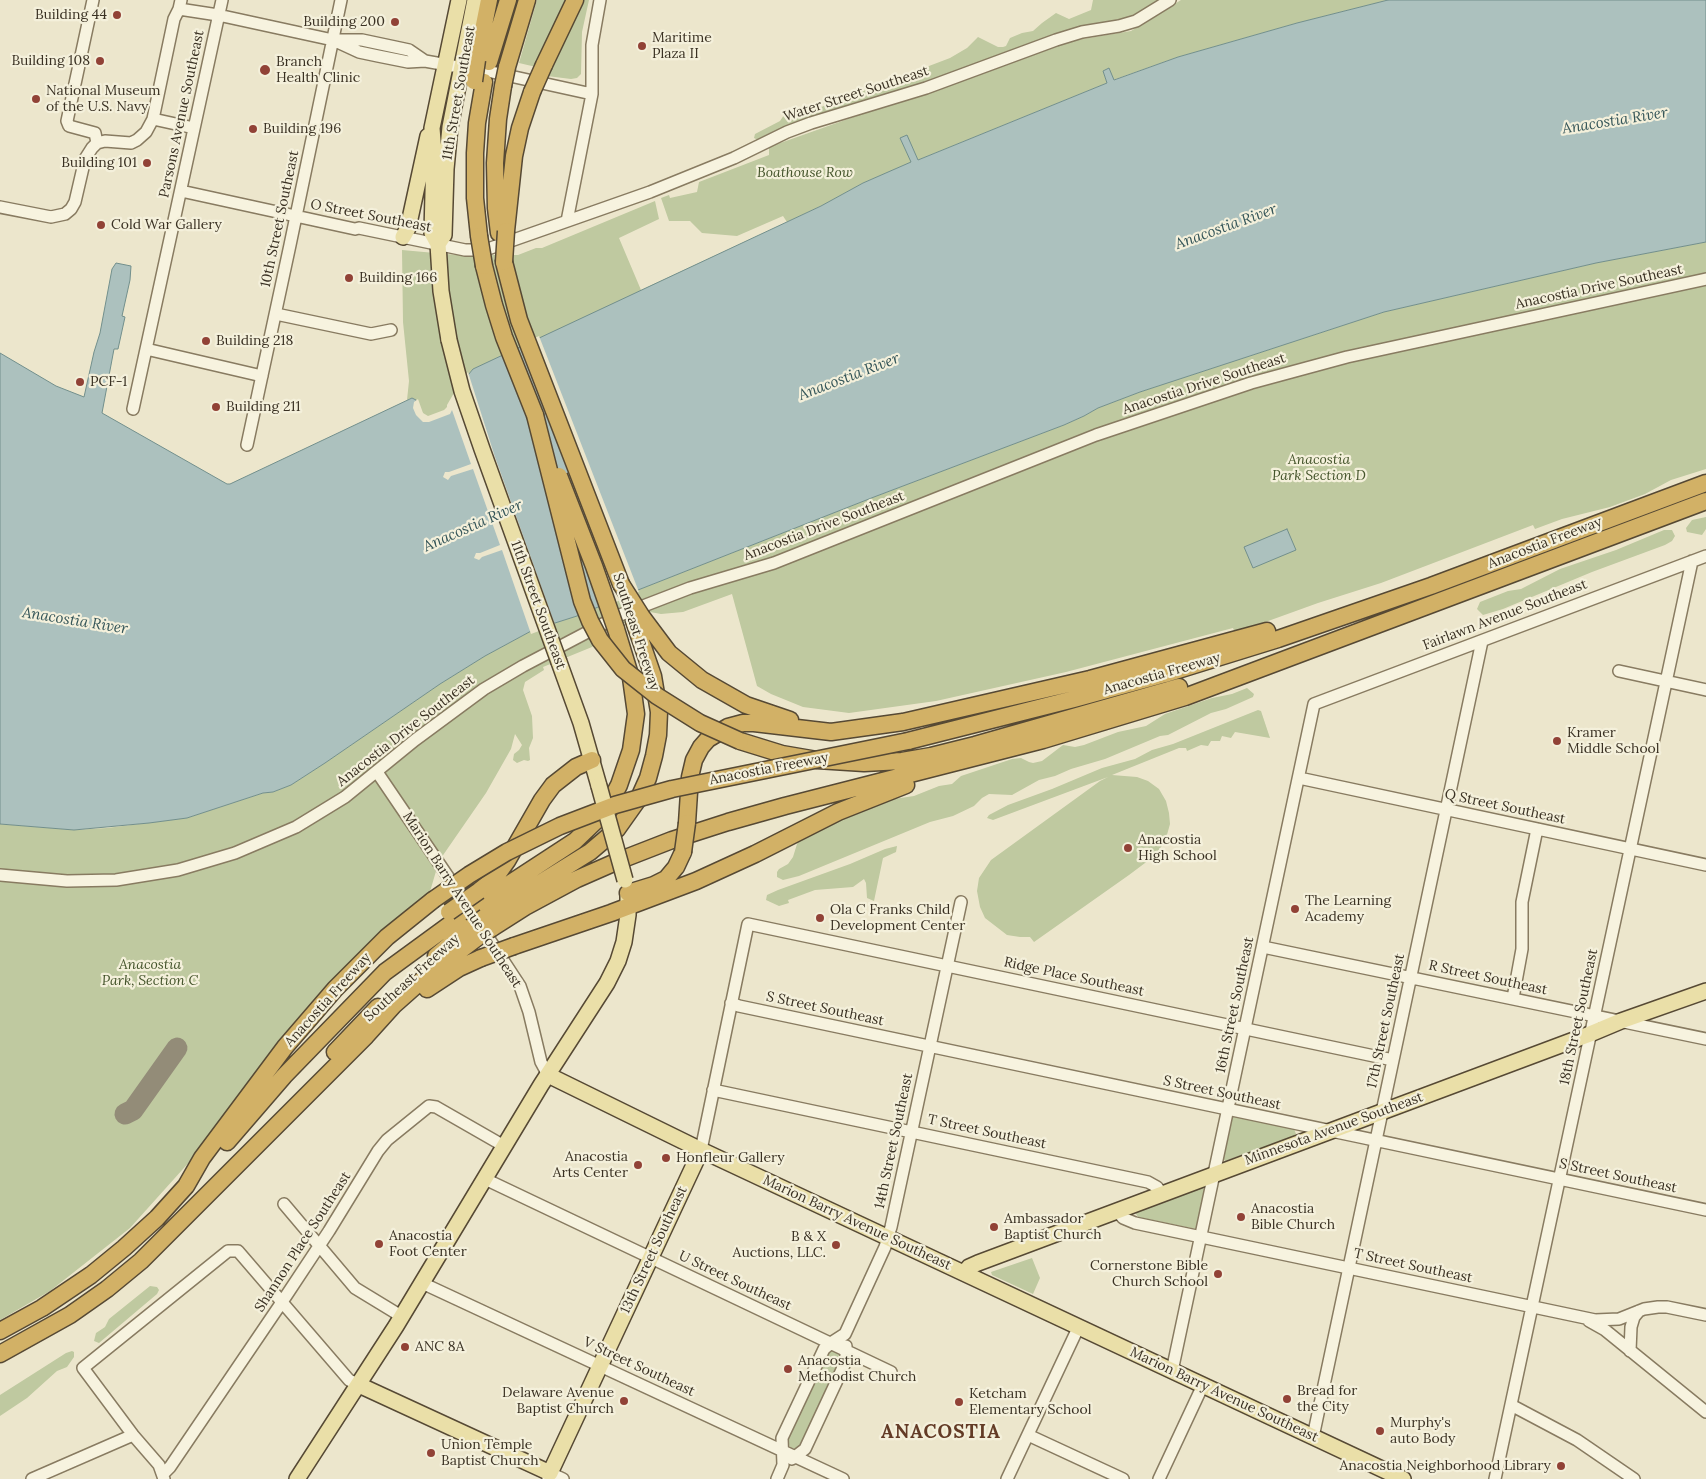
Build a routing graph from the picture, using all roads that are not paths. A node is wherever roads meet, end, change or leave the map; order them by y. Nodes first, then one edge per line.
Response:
1 (93, 0) edge
2 (222, 0) edge
3 (341, 0) edge
4 (459, 0) edge
5 (475, 0) edge
6 (489, 0) edge
7 (508, 0) edge
8 (527, 0) edge
9 (575, 0) edge
10 (600, 0) edge
11 (1170, 0) edge
12 (180, 4) edge
13 (218, 15) junction
14 (333, 40) junction
15 (483, 61) junction
16 (445, 65) junction
17 (461, 67) junction
18 (592, 94) junction
19 (153, 119) junction
20 (194, 128) junction
21 (432, 128) junction
22 (97, 143) junction
23 (181, 192) junction
24 (0, 207) edge
25 (297, 216) junction
26 (567, 222) junction
27 (502, 232) junction
28 (403, 237) junction
29 (438, 244) junction
30 (1706, 279) edge
31 (276, 314) junction
32 (391, 330) dead end
33 (146, 349) junction
34 (262, 376) junction
35 (134, 409) dead end
36 (535, 416) junction
37 (247, 445) dead end
38 (1706, 483) edge
39 (1706, 501) edge
40 (1706, 556) edge
41 (1692, 561) junction
42 (1431, 586) junction
43 (638, 619) junction
44 (1369, 628) junction
45 (1482, 641) junction
46 (1619, 671) dead end
47 (1666, 681) junction
48 (1706, 690) edge
49 (1314, 704) joint
50 (889, 724) junction
51 (1014, 748) junction
52 (592, 760) junction
53 (377, 772) junction
54 (1298, 778) junction
55 (1446, 810) junction
56 (1537, 829) junction
57 (1630, 849) junction
58 (1706, 866) edge
59 (0, 875) edge
60 (627, 893) junction
61 (961, 902) dead end
62 (483, 910) junction
63 (465, 923) junction
64 (748, 924) joint
65 (1263, 947) junction
66 (947, 965) junction
67 (1411, 977) junction
68 (1706, 991) edge
69 (1513, 998) junction
70 (731, 1003) junction
71 (1594, 1015) junction
72 (1622, 1021) junction
73 (1245, 1028) junction
74 (1590, 1034) junction
75 (366, 1036) junction
76 (1706, 1039) edge
77 (930, 1046) junction
78 (1393, 1060) junction
79 (548, 1075) junction
80 (712, 1090) junction
81 (1228, 1110) junction
82 (1382, 1111) junction
83 (1329, 1131) junction
84 (912, 1132) junction
85 (1376, 1140) junction
86 (504, 1146) junction
87 (701, 1150) junction
88 (1214, 1173) junction
89 (484, 1179) junction
90 (1559, 1179) junction
91 (186, 1186) junction
92 (1162, 1194) junction
93 (284, 1204) dead end
94 (196, 1206) junction
95 (1706, 1210) edge
96 (1117, 1211) junction
97 (888, 1237) junction
98 (1201, 1237) junction
99 (320, 1245) junction
100 (651, 1258) junction
101 (1349, 1268) junction
102 (964, 1273) junction
103 (422, 1282) junction
104 (282, 1302) junction
105 (1532, 1307) junction
106 (1639, 1311) junction
107 (1706, 1315) edge
108 (401, 1316) junction
109 (1580, 1318) junction
110 (1079, 1326) junction
111 (0, 1331) edge
112 (845, 1334) junction
113 (831, 1343) junction
114 (846, 1351) junction
115 (1630, 1351) junction
116 (0, 1354) edge
117 (600, 1366) junction
118 (1172, 1371) junction
119 (891, 1372) dead end
120 (359, 1385) junction
121 (1203, 1385) junction
122 (1511, 1405) junction
123 (1706, 1412) edge
124 (133, 1435) junction
125 (1028, 1435) junction
126 (1313, 1437) junction
127 (782, 1451) junction
128 (795, 1456) junction
129 (783, 1465) junction
130 (164, 1476) edge
131 (554, 1477) edge
132 (32, 1479) edge
133 (297, 1479) edge
134 (777, 1479) edge
135 (844, 1479) edge
136 (1007, 1479) edge
137 (1123, 1479) edge
138 (1159, 1479) edge
139 (1403, 1479) edge
140 (1495, 1479) edge
141 (1634, 1479) edge

1 - 22 street
2 - 13 street, Parsons Avenue Southeast
3 - 14 street, 10th Street Southeast
4 - 16 main road, 11th Street Southeast
5 - 17 main road, 11th Street Southeast
6 - 15 highway
7 - 15 highway, Southeast Freeway
8 - 27 highway, Southeast Freeway, bridge
9 - 27 highway, bridge
10 - 18 street
11 - 26 street, Water Street Southeast
12 - 13 street
12 - 19 street
13 - 14 street
13 - 20 street, Parsons Avenue Southeast
14 - 16 street
14 - 25 street, 10th Street Southeast
15 - 36 highway, Southeast Freeway, bridge
16 - 17 street
16 - 21 main road, 11th Street Southeast
17 - 18 street
17 - 29 main road, 11th Street Southeast
18 - 26 street
19 - 20 street
19 - 22 street
20 - 23 street, Parsons Avenue Southeast
21 - 28 main road
21 - 29 main road, 11th Street Southeast
22 - 24 street
23 - 25 street, O Street Southeast
23 - 33 street, Parsons Avenue Southeast
25 - 28 street, O Street Southeast
25 - 31 street, 10th Street Southeast
26 - 29 street, Water Street Southeast
27 - 43 highway, Southeast Freeway, bridge
28 - 29 street, O Street Southeast
29 - 52 main road, 11th Street Southeast, bridge
30 - 53 street, Anacostia Drive Southeast
31 - 32 street
31 - 34 street, 10th Street Southeast
33 - 34 street
33 - 35 street, Parsons Avenue Southeast
34 - 37 street, 10th Street Southeast
36 - 44 highway, bridge
36 - 62 highway, Southeast Freeway, bridge
38 - 42 highway, Anacostia Freeway
39 - 44 highway, Anacostia Freeway
40 - 41 street, Fairlawn Avenue Southeast
41 - 45 street, Fairlawn Avenue Southeast
41 - 47 street, 18th Street Southeast
42 - 50 highway
42 - 91 highway, Anacostia Freeway, bridge
43 - 50 highway
43 - 62 highway, Southeast Freeway
44 - 51 highway, Anacostia Freeway
45 - 49 street, Fairlawn Avenue Southeast
45 - 55 street, 17th Street Southeast
46 - 47 street
47 - 48 street
47 - 57 street, 18th Street Southeast
49 - 54 street, 16th Street Southeast
50 - 60 highway, bridge
51 - 60 highway
51 - 62 highway, Anacostia Freeway
52 - 60 main road, 11th Street Southeast, bridge
52 - 62 highway
53 - 59 street, Anacostia Drive Southeast
53 - 79 street, Marion Barry Avenue Southeast
54 - 55 street, Q Street Southeast
54 - 65 street, 16th Street Southeast
55 - 56 street, Q Street Southeast
55 - 67 street, 17th Street Southeast
56 - 57 street, Q Street Southeast
56 - 69 street
57 - 58 street, Q Street Southeast
57 - 71 street, 18th Street Southeast
60 - 75 highway, bridge
60 - 79 main road
61 - 66 street, 14th Street Southeast
62 - 63 highway, bridge
62 - 63 highway, Anacostia Freeway, bridge
63 - 75 highway, Anacostia Freeway
63 - 91 highway, Southeast Freeway
63 - 94 highway, Southeast Freeway
64 - 66 street, Ridge Place Southeast
64 - 70 street, 13th Street Southeast
65 - 67 street, R Street Southeast
65 - 73 street, 16th Street Southeast
66 - 73 street, Ridge Place Southeast
66 - 77 street, 14th Street Southeast
67 - 69 street, R Street Southeast
67 - 78 street, 17th Street Southeast
68 - 72 main road, Minnesota Avenue Southeast
69 - 71 street, R Street Southeast
70 - 77 street, S Street Southeast
70 - 80 street, 13th Street Southeast
71 - 72 street, R Street Southeast
71 - 74 street, 18th Street Southeast
72 - 74 main road, Minnesota Avenue Southeast
72 - 76 street, R Street Southeast
73 - 78 street, Ridge Place Southeast
73 - 81 street, 16th Street Southeast
74 - 82 main road, Minnesota Avenue Southeast
74 - 90 street, 18th Street Southeast
75 - 94 highway, Anacostia Freeway
77 - 81 street, S Street Southeast
77 - 84 street, 14th Street Southeast
78 - 82 street, 17th Street Southeast
79 - 86 main road
79 - 87 main road, Marion Barry Avenue Southeast
80 - 84 street, T Street Southeast
80 - 87 street, 13th Street Southeast
81 - 83 street, S Street Southeast
81 - 88 street, 16th Street Southeast
82 - 83 main road, Minnesota Avenue Southeast
82 - 85 street, 17th Street Southeast
83 - 85 street, S Street Southeast
83 - 88 main road, Minnesota Avenue Southeast
84 - 92 street, T Street Southeast
84 - 97 street, 14th Street Southeast
85 - 90 street, S Street Southeast
85 - 101 street, 17th Street Southeast
86 - 89 main road
86 - 99 street, Shannon Place Southeast
87 - 97 main road, Marion Barry Avenue Southeast
87 - 100 main road, 13th Street Southeast
88 - 92 main road, Minnesota Avenue Southeast
88 - 98 street, 16th Street Southeast
89 - 100 street, U Street Southeast
89 - 103 main road
90 - 95 street, S Street Southeast
90 - 105 street, 18th Street Southeast
91 - 111 highway, Anacostia Freeway
92 - 96 main road, Minnesota Avenue Southeast
93 - 99 street
94 - 116 highway, Anacostia Freeway
96 - 98 street, T Street Southeast
96 - 102 main road, Minnesota Avenue Southeast
97 - 102 main road, Marion Barry Avenue Southeast
97 - 112 street, 14th Street Southeast
98 - 101 street, T Street Southeast
98 - 118 street, 16th Street Southeast
99 - 104 street, Shannon Place Southeast
99 - 108 street
100 - 113 street, U Street Southeast
100 - 117 main road, 13th Street Southeast
101 - 105 street, T Street Southeast
101 - 126 street, 17th Street Southeast
102 - 110 main road, Marion Barry Avenue Southeast
103 - 108 main road
103 - 117 street, V Street Southeast
104 - 120 street
104 - 124 street
104 - 130 street, Shannon Place Southeast
105 - 109 street, T Street Southeast
105 - 122 street, 18th Street Southeast
106 - 107 street, T Street Southeast
106 - 109 street, T Street Southeast
106 - 115 street
108 - 120 main road
109 - 115 street
110 - 118 main road, Marion Barry Avenue Southeast
110 - 125 street
112 - 113 street
112 - 114 street
113 - 114 street, U Street Southeast
113 - 127 street
114 - 119 street, U Street Southeast
114 - 128 street
115 - 123 street
117 - 127 street, V Street Southeast
117 - 131 main road, 13th Street Southeast
118 - 121 main road, Marion Barry Avenue Southeast
120 - 131 main road
120 - 133 main road
121 - 126 main road, Marion Barry Avenue Southeast
121 - 138 street
122 - 140 street, 18th Street Southeast
122 - 141 street
124 - 130 street
124 - 132 street
125 - 136 street
125 - 137 street
126 - 139 main road, Marion Barry Avenue Southeast
127 - 128 street, V Street Southeast
127 - 129 street
128 - 129 street
128 - 135 street, V Street Southeast
129 - 134 street

